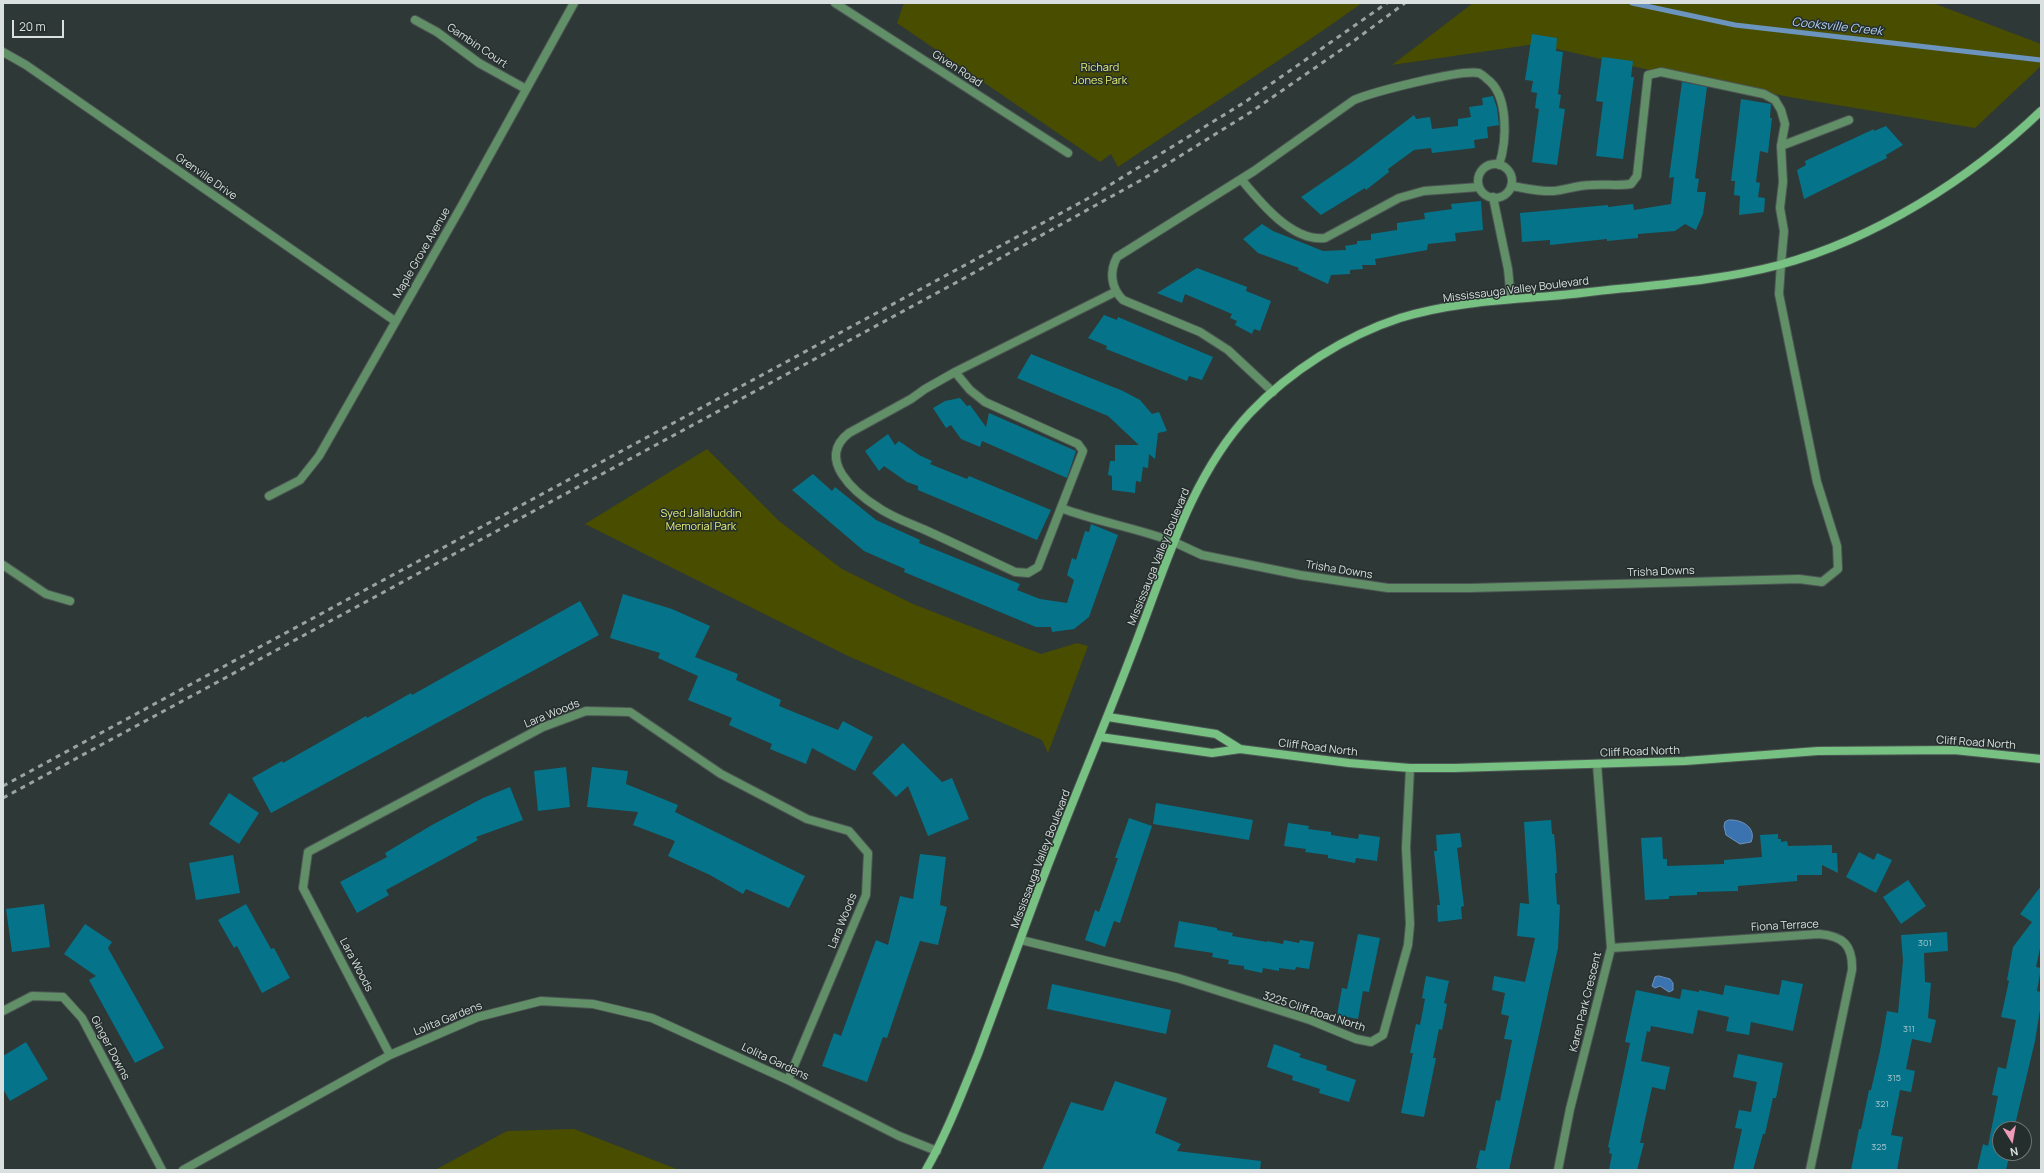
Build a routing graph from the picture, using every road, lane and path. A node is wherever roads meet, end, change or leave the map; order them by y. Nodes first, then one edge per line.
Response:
1 (574, 3) edge
2 (835, 3) edge
3 (415, 20) dead end
4 (3, 52) edge
5 (526, 89) junction
6 (2041, 111) edge
7 (1849, 120) dead end
8 (1781, 146) junction
9 (1068, 153) dead end
10 (1499, 165) junction
11 (1242, 179) junction
12 (1511, 186) junction
13 (1479, 187) junction
14 (1493, 197) junction
15 (1781, 264) junction
16 (1115, 292) junction
17 (1511, 299) junction
18 (395, 321) junction
19 (955, 372) junction
20 (1273, 392) junction
21 (269, 496) dead end
22 (1061, 508) junction
23 (1174, 542) junction
24 (3, 565) edge
25 (70, 601) dead end
26 (1108, 717) junction
27 (1100, 737) junction
28 (1240, 749) junction
29 (2041, 759) edge
30 (1596, 764) junction
31 (1410, 768) junction
32 (1021, 940) junction
33 (1611, 948) junction
34 (3, 1011) edge
35 (390, 1055) junction
36 (788, 1080) junction
37 (937, 1151) junction
38 (162, 1170) edge
39 (183, 1170) edge
40 (926, 1170) edge
41 (1558, 1170) edge
42 (1810, 1170) edge

1 - 5 street, Maple Grove Avenue
2 - 9 street, Given Road
3 - 5 street, Gambin Court
4 - 18 street, Grenville Drive
5 - 18 street, Maple Grove Avenue
6 - 15 street, Mississauga Valley Boulevard
7 - 8 street
8 - 12 street
8 - 15 street
10 - 11 street
10 - 12 street
10 - 13 street
11 - 13 street
11 - 16 street
12 - 14 street
13 - 14 street
14 - 17 street
15 - 17 street, Mississauga Valley Boulevard
15 - 23 street, Trisha Downs
16 - 19 street
16 - 20 street
17 - 20 street, Mississauga Valley Boulevard
18 - 21 street, Maple Grove Avenue
19 - 22 street
19 - 22 street
20 - 23 street, Mississauga Valley Boulevard
22 - 23 street
23 - 26 street, Mississauga Valley Boulevard
24 - 25 street
26 - 27 street, Mississauga Valley Boulevard
26 - 28 street, Cliff Road North
27 - 28 street, Cliff Road North
27 - 32 street, Mississauga Valley Boulevard
28 - 31 street, Cliff Road North
29 - 30 street, Cliff Road North
30 - 31 street, Cliff Road North
30 - 33 street, Karen Park Crescent
31 - 32 street, 3225 Cliff Road North
32 - 37 street, Mississauga Valley Boulevard
33 - 41 street, Karen Park Crescent
33 - 42 street, Fiona Terrace
34 - 38 street, Ginger Downs
35 - 36 street, Lolita Gardens
35 - 36 street, Lara Woods
35 - 39 street, Lolita Gardens
36 - 37 street, Lolita Gardens
37 - 40 street, Mississauga Valley Boulevard

